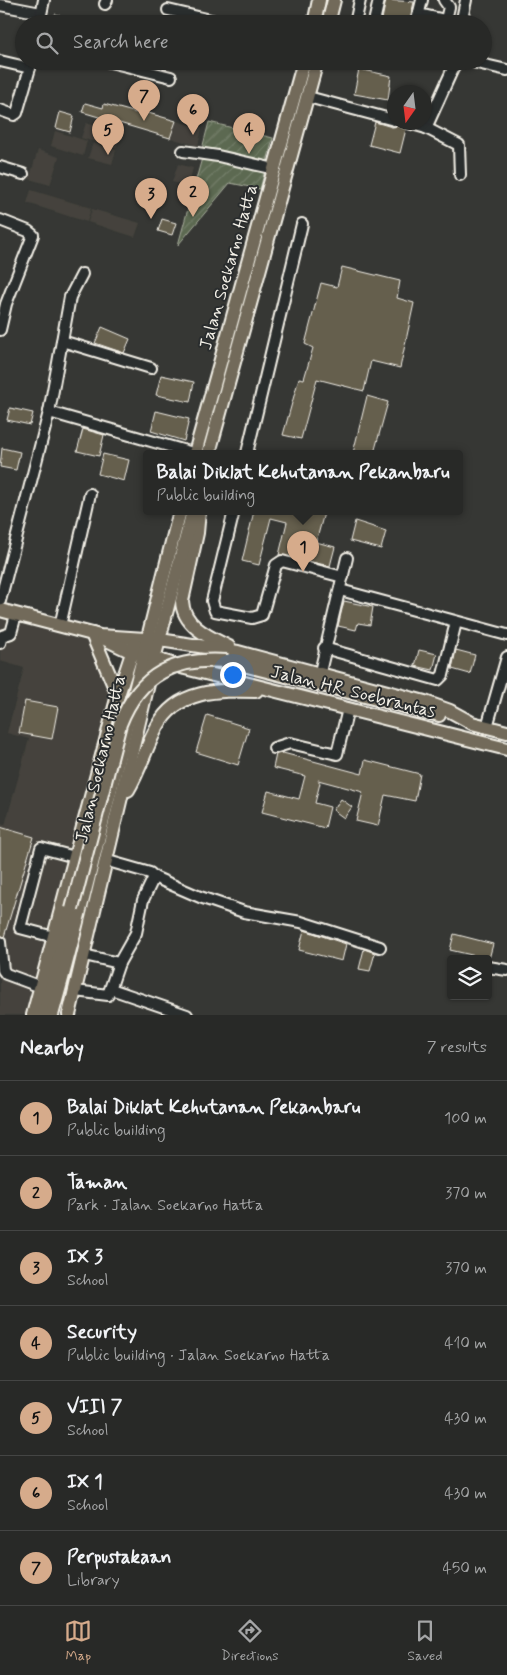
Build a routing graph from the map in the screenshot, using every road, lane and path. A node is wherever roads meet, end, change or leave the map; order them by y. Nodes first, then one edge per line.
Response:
1 (44, 0) edge
2 (319, 0) edge
3 (334, 0) edge
4 (360, 0) edge
5 (379, 0) edge
6 (422, 0) edge
7 (444, 0) edge
8 (466, 0) edge
9 (0, 5) edge
10 (168, 10) dead end
11 (31, 15) edge
12 (41, 15) edge
13 (189, 15) edge
14 (316, 15) edge
15 (330, 15) edge
16 (357, 15) edge
17 (376, 15) edge
18 (419, 15) edge
19 (447, 15) edge
20 (463, 15) edge
21 (0, 61) edge
22 (15, 63) edge
23 (492, 67) edge
24 (30, 70) edge
25 (143, 70) edge
26 (302, 70) edge
27 (315, 70) edge
28 (452, 70) edge
29 (507, 70) edge
30 (171, 77) dead end
31 (308, 96) junction
32 (0, 110) edge
33 (432, 115) edge
34 (387, 118) edge
35 (430, 130) edge
36 (183, 151) dead end
37 (0, 167) edge
38 (275, 169) junction
39 (23, 174) dead end
40 (460, 175) dead end
41 (0, 220) edge
42 (302, 224) dead end
43 (266, 226) junction
44 (82, 274) dead end
45 (0, 330) edge
46 (62, 341) junction
47 (150, 368) dead end
48 (49, 412) junction
49 (183, 450) edge
50 (195, 450) edge
51 (209, 450) edge
52 (248, 450) edge
53 (90, 494) dead end
54 (179, 515) edge
55 (192, 515) edge
56 (199, 515) edge
57 (233, 515) edge
58 (348, 558) dead end
59 (343, 576) junction
60 (340, 590) junction
61 (0, 601) edge
62 (0, 610) edge
63 (16, 615) junction
64 (456, 622) junction
65 (60, 626) junction
66 (507, 634) edge
67 (96, 635) junction
68 (141, 638) junction
69 (160, 640) junction
70 (0, 643) edge
71 (324, 648) junction
72 (143, 655) junction
73 (233, 656) junction
74 (507, 657) edge
75 (320, 672) junction
76 (279, 691) junction
77 (118, 695) junction
78 (348, 709) junction
79 (472, 723) junction
80 (487, 727) junction
81 (507, 732) edge
82 (274, 748) dead end
83 (507, 749) edge
84 (122, 800) junction
85 (75, 857) junction
86 (108, 860) junction
87 (154, 877) junction
88 (54, 937) junction
89 (0, 942) edge
90 (380, 947) dead end
91 (84, 955) junction
92 (120, 963) junction
93 (492, 968) edge
94 (507, 970) edge
95 (41, 987) junction
96 (111, 989) junction
97 (76, 990) junction
98 (33, 1015) edge
99 (44, 1015) edge
100 (52, 1015) edge
101 (69, 1015) edge
102 (187, 1015) edge

1 - 12 street
2 - 14 main road
3 - 15 main road
4 - 16 street
5 - 17 street
6 - 18 street
7 - 19 street
8 - 20 street
9 - 11 street
10 - 13 street
21 - 22 street
23 - 29 street
24 - 32 street
25 - 30 street
26 - 38 main road, Jalan Soekarno Hatta
27 - 31 main road, Jalan Soekarno Hatta
28 - 33 street
31 - 34 street
31 - 43 main road, Jalan Soekarno Hatta
35 - 40 street
36 - 38 street
37 - 39 street
38 - 43 main road, Jalan Soekarno Hatta
41 - 45 street
42 - 52 street
43 - 50 main road, Jalan Soekarno Hatta
43 - 51 main road, Jalan Soekarno Hatta
44 - 46 street
46 - 47 street
46 - 48 street
48 - 49 street
48 - 61 street
53 - 65 street
54 - 68 main road, Jalan Soekarno Hatta
55 - 69 main road, Jalan Soekarno Hatta
56 - 73 main road
57 - 59 street
58 - 59 street
59 - 60 street
60 - 64 street
60 - 71 street
62 - 63 main road
63 - 65 main road
63 - 70 street
64 - 66 street
64 - 71 street
65 - 67 main road
67 - 68 main road, Jalan HR. Soebrantas
67 - 72 main road, Jalan HR. Soebrantas
67 - 77 main road
68 - 69 main road, Jalan HR. Soebrantas
68 - 72 main road, Jalan Soekarno Hatta
69 - 72 main road, Jalan Soekarno Hatta
69 - 73 main road, Jalan HR. Soebrantas
71 - 75 street
72 - 76 main road, Jalan HR. Soebrantas
72 - 77 main road
72 - 84 main road, Jalan Soekarno Hatta
72 - 100 main road, Jalan Soekarno Hatta
73 - 75 main road, Jalan HR. Soebrantas
73 - 79 main road
73 - 99 main road, bridge
74 - 80 street
75 - 79 main road, Jalan HR. Soebrantas
76 - 78 main road, Jalan HR. Soebrantas
76 - 84 main road
77 - 85 main road
78 - 82 street
78 - 83 main road, Jalan HR. Soebrantas
79 - 80 main road, Jalan HR. Soebrantas
80 - 81 main road, Jalan HR. Soebrantas
84 - 86 main road, Jalan Soekarno Hatta
85 - 88 main road
85 - 88 street
86 - 87 street
86 - 91 main road, Jalan Soekarno Hatta
87 - 90 street
87 - 92 street
88 - 95 main road
89 - 95 street
91 - 92 street
91 - 97 main road, Jalan Soekarno Hatta
92 - 96 street
93 - 94 street
95 - 98 main road
96 - 97 street
96 - 102 street
97 - 101 main road, Jalan Soekarno Hatta

